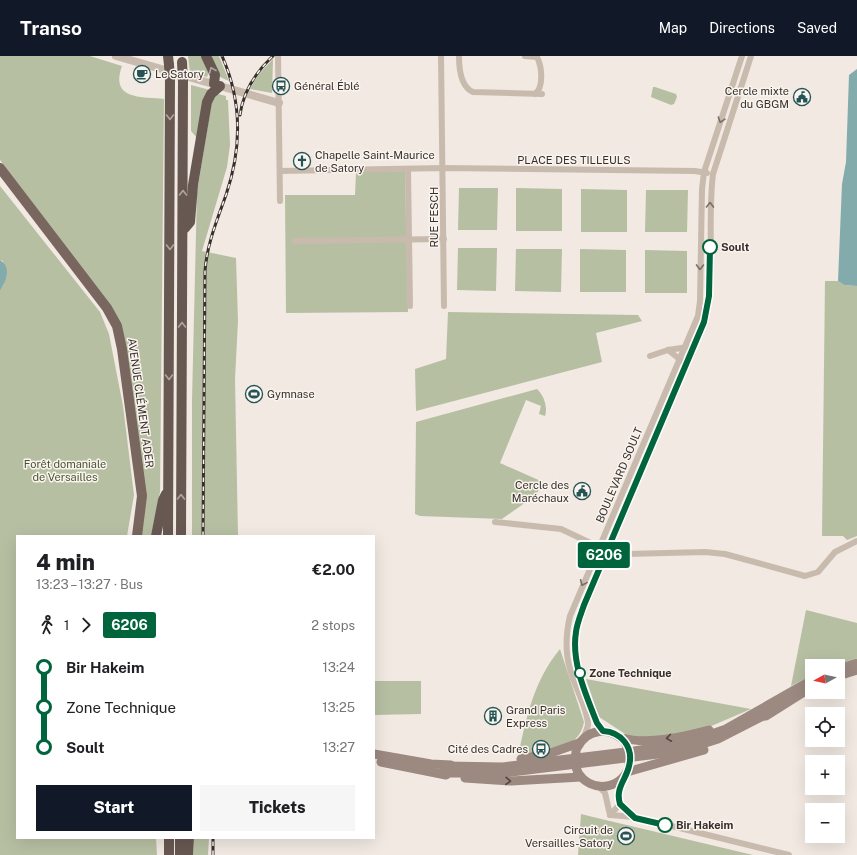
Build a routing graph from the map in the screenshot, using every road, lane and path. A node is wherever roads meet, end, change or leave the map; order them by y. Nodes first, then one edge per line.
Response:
1 (116, 56) edge
2 (206, 56) edge
3 (278, 56) edge
4 (441, 56) edge
5 (459, 56) edge
6 (525, 56) edge
7 (742, 56) edge
8 (751, 56) edge
9 (181, 59) edge
10 (168, 60) edge
11 (217, 85) junction
12 (278, 103) junction
13 (0, 168) edge
14 (408, 168) junction
15 (443, 168) junction
16 (280, 171) junction
17 (704, 172) junction
18 (0, 174) edge
19 (713, 174) junction
20 (280, 200) dead end
21 (701, 223) junction
22 (710, 224) junction
23 (183, 232) junction
24 (409, 239) junction
25 (444, 239) junction
26 (295, 242) dead end
27 (410, 306) dead end
28 (444, 306) dead end
29 (686, 346) junction
30 (693, 349) junction
31 (668, 350) junction
32 (650, 356) dead end
33 (680, 360) junction
34 (687, 362) junction
35 (168, 491) junction
36 (495, 522) dead end
37 (132, 535) edge
38 (137, 535) edge
39 (156, 535) edge
40 (168, 535) edge
41 (181, 535) edge
42 (857, 541) edge
43 (608, 546) junction
44 (599, 547) junction
45 (857, 663) edge
46 (845, 667) edge
47 (857, 670) edge
48 (845, 674) edge
49 (805, 684) edge
50 (805, 691) edge
51 (759, 711) junction
52 (771, 712) junction
53 (603, 731) junction
54 (623, 740) junction
55 (580, 744) junction
56 (375, 754) edge
57 (375, 760) edge
58 (444, 770) junction
59 (626, 773) junction
60 (580, 775) junction
61 (598, 786) junction
62 (620, 804) junction
63 (610, 815) junction
64 (635, 818) junction
65 (169, 839) edge
66 (180, 839) edge
67 (189, 839) edge
68 (169, 855) edge
69 (180, 855) edge
70 (188, 855) edge
71 (790, 855) edge

1 - 11 street
11 -> 2 highway
3 - 12 street
4 - 15 street, RUE FESCH
5 - 6 street
7 -> 17 street, BOULEVARD SOULT
8 - 19 street, BOULEVARD SOULT
23 -> 9 highway, bridge
10 -> 35 highway, bridge
11 - 12 street
11 - 23 highway
12 - 16 street
13 - 38 main road, AVENUE CLÉMENT ADER
14 - 15 street, PLACE DES TILLEULS
14 - 16 street, PLACE DES TILLEULS
14 - 24 street
15 - 17 street, PLACE DES TILLEULS
15 - 25 street, RUE FESCH
16 - 20 street
17 - 19 street, PLACE DES TILLEULS
17 - 21 street, BOULEVARD SOULT
18 - 37 main road, AVENUE CLÉMENT ADER
22 -> 19 street, BOULEVARD SOULT
21 - 22 street
21 -> 29 street, BOULEVARD SOULT
22 - 30 street, BOULEVARD SOULT
41 -> 23 highway
24 - 25 street
24 - 26 street
24 - 27 street
25 - 28 street, RUE FESCH
29 - 30 street
29 - 31 street
29 - 33 street, BOULEVARD SOULT
30 - 34 street, BOULEVARD SOULT
31 - 32 street
31 - 33 street
33 - 34 street
33 - 44 street, BOULEVARD SOULT
34 - 43 street, BOULEVARD SOULT
35 - 39 highway
35 - 40 highway
36 - 44 street
42 - 43 street
43 - 53 street, BOULEVARD SOULT
44 -> 55 street, BOULEVARD SOULT
45 - 46 main road
47 - 48 main road
49 - 51 main road
50 - 52 main road
51 -> 54 main road
51 - 58 main road
52 - 58 main road
52 - 59 main road
53 - 54 main road
53 - 55 main road
54 - 59 main road, bridge
55 - 58 main road
55 - 60 main road, bridge
56 - 58 main road
57 - 58 main road
58 -> 60 main road
59 - 61 main road
59 - 62 street
60 - 61 main road
61 - 63 street
62 - 63 street
62 - 64 street
63 - 64 street
64 - 71 street
65 - 68 highway
66 - 69 highway
67 - 70 highway

